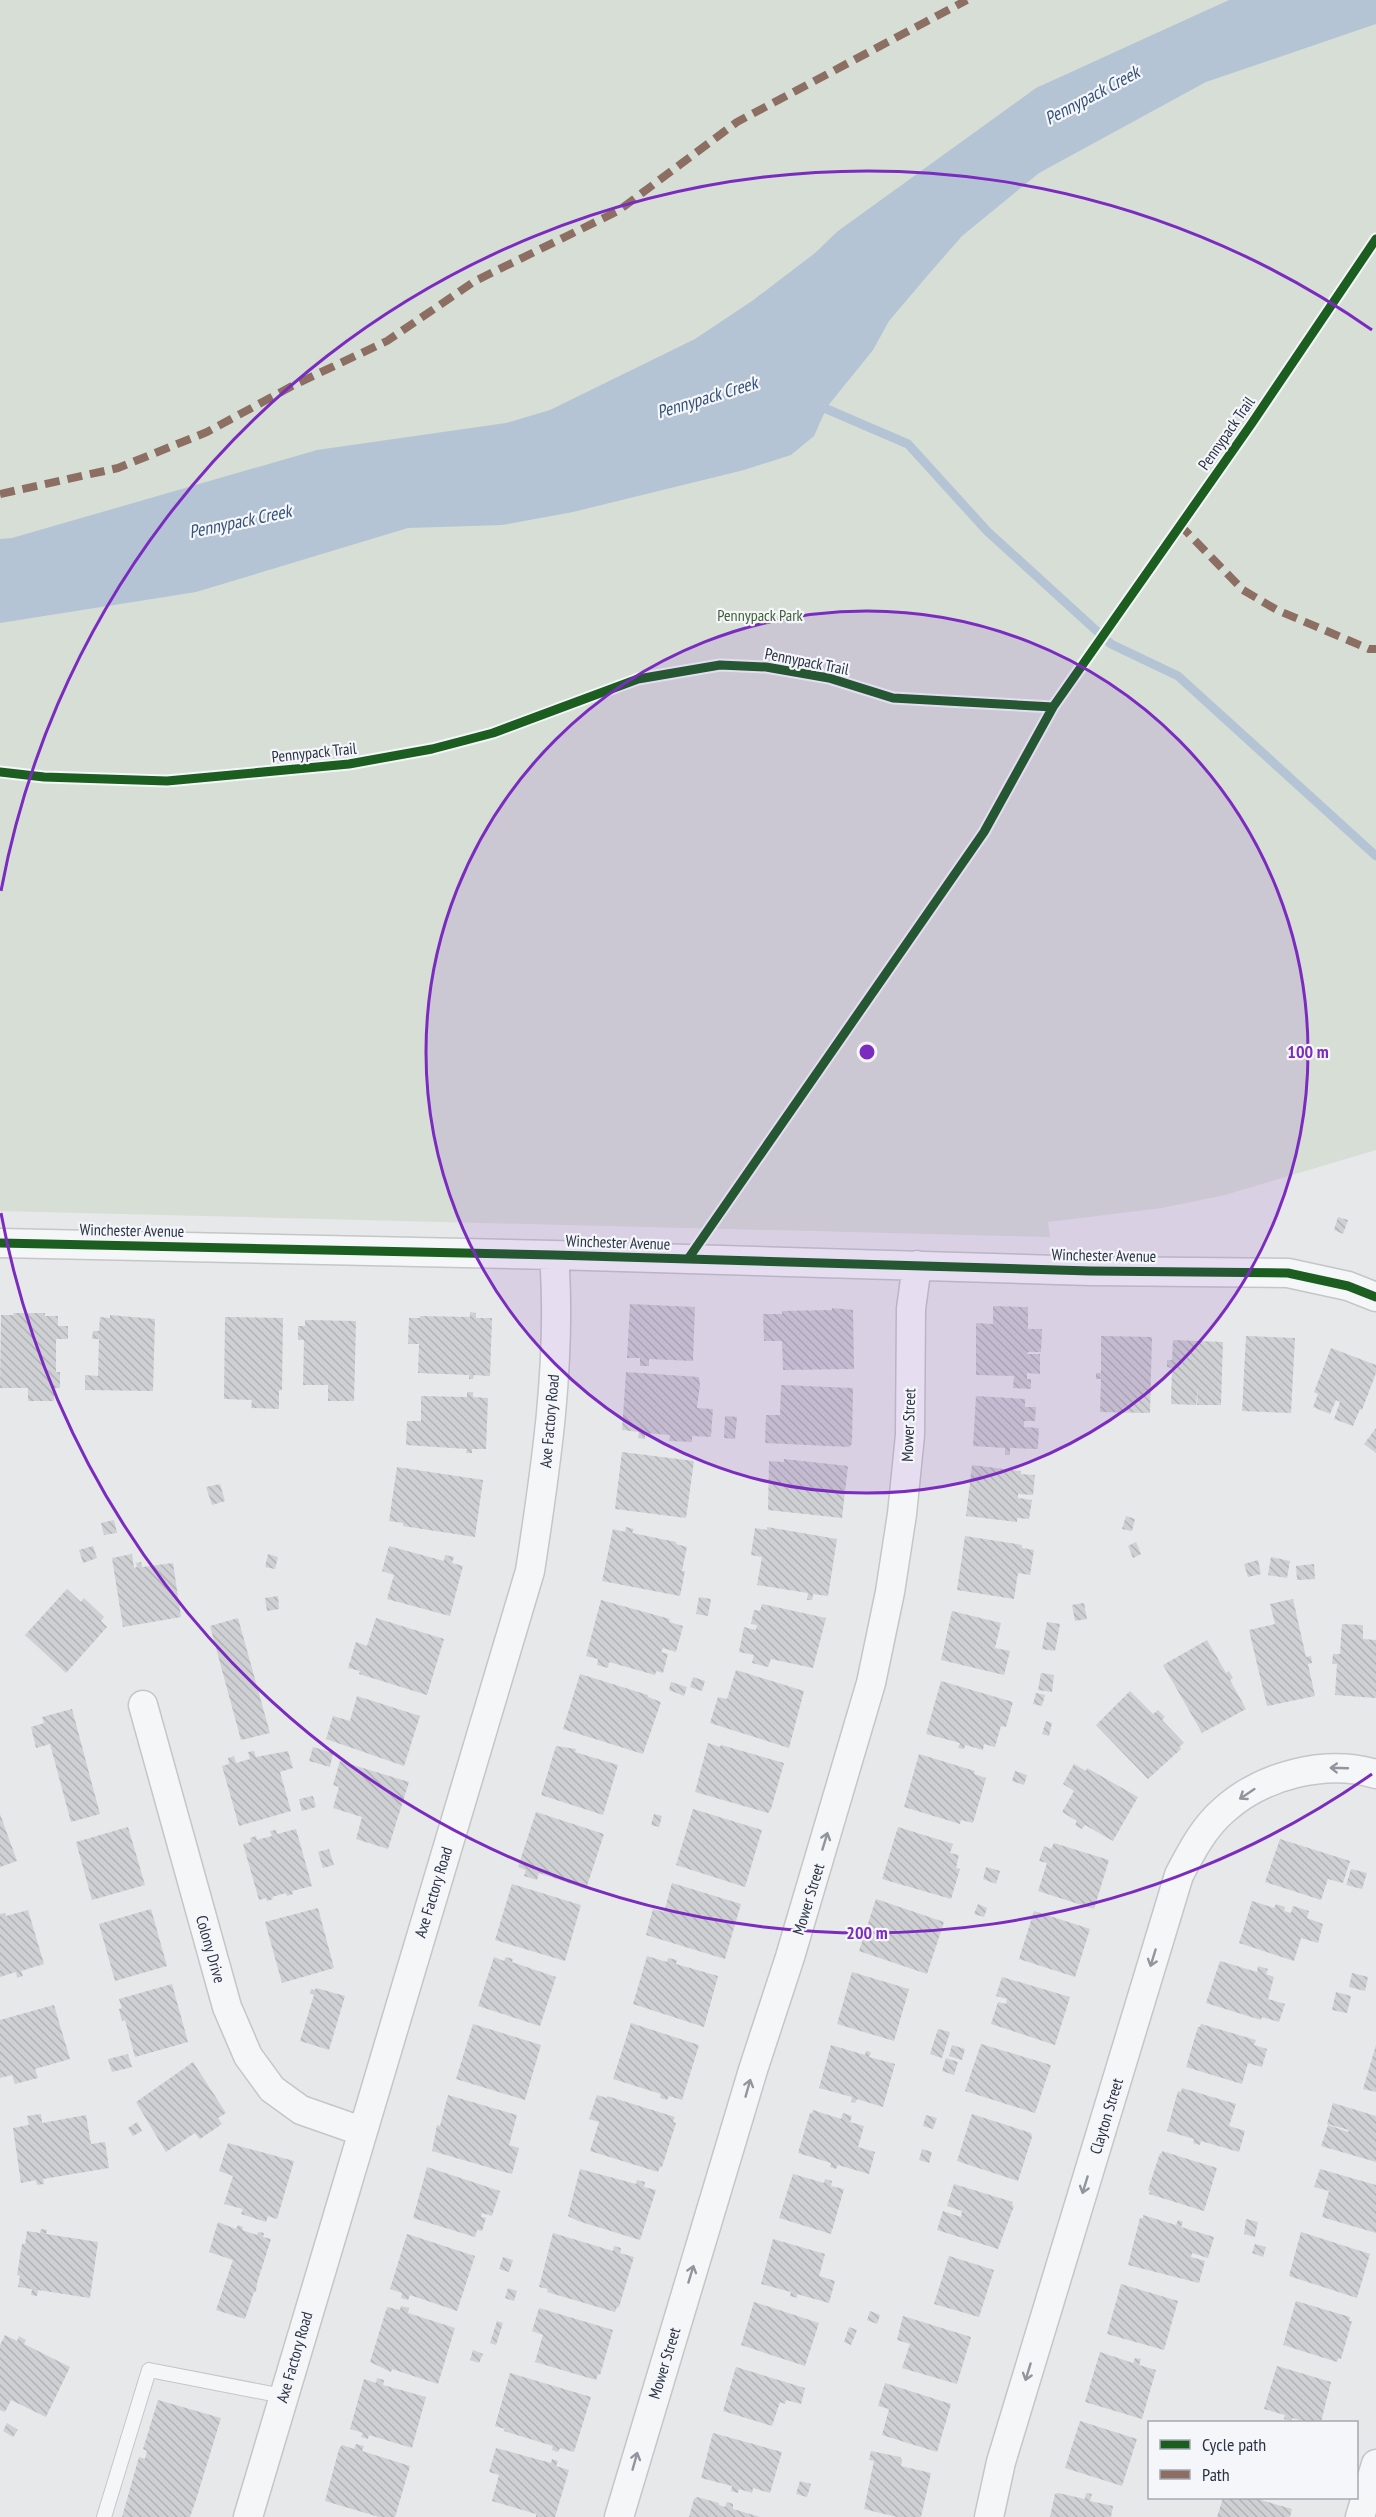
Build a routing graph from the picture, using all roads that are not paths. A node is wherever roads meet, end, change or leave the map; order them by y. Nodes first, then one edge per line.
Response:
1 (0, 1243) edge
2 (554, 1255) junction
3 (917, 1265) junction
4 (1376, 1297) edge
5 (143, 1705) dead end
6 (1376, 1774) edge
7 (361, 2131) junction
8 (283, 2396) junction
9 (1376, 2464) edge
10 (104, 2517) edge
11 (248, 2517) edge
12 (619, 2517) edge
13 (989, 2517) edge
14 (1360, 2517) edge

1 - 2 street, Winchester Avenue
2 - 3 street, Winchester Avenue
2 - 7 street, Axe Factory Road
3 - 4 street, Winchester Avenue
12 -> 3 street, Mower Street
5 - 7 street, Colony Drive
6 -> 13 street, Clayton Street
7 - 8 street, Axe Factory Road
8 - 10 lane
8 - 11 street, Axe Factory Road
9 - 14 street

